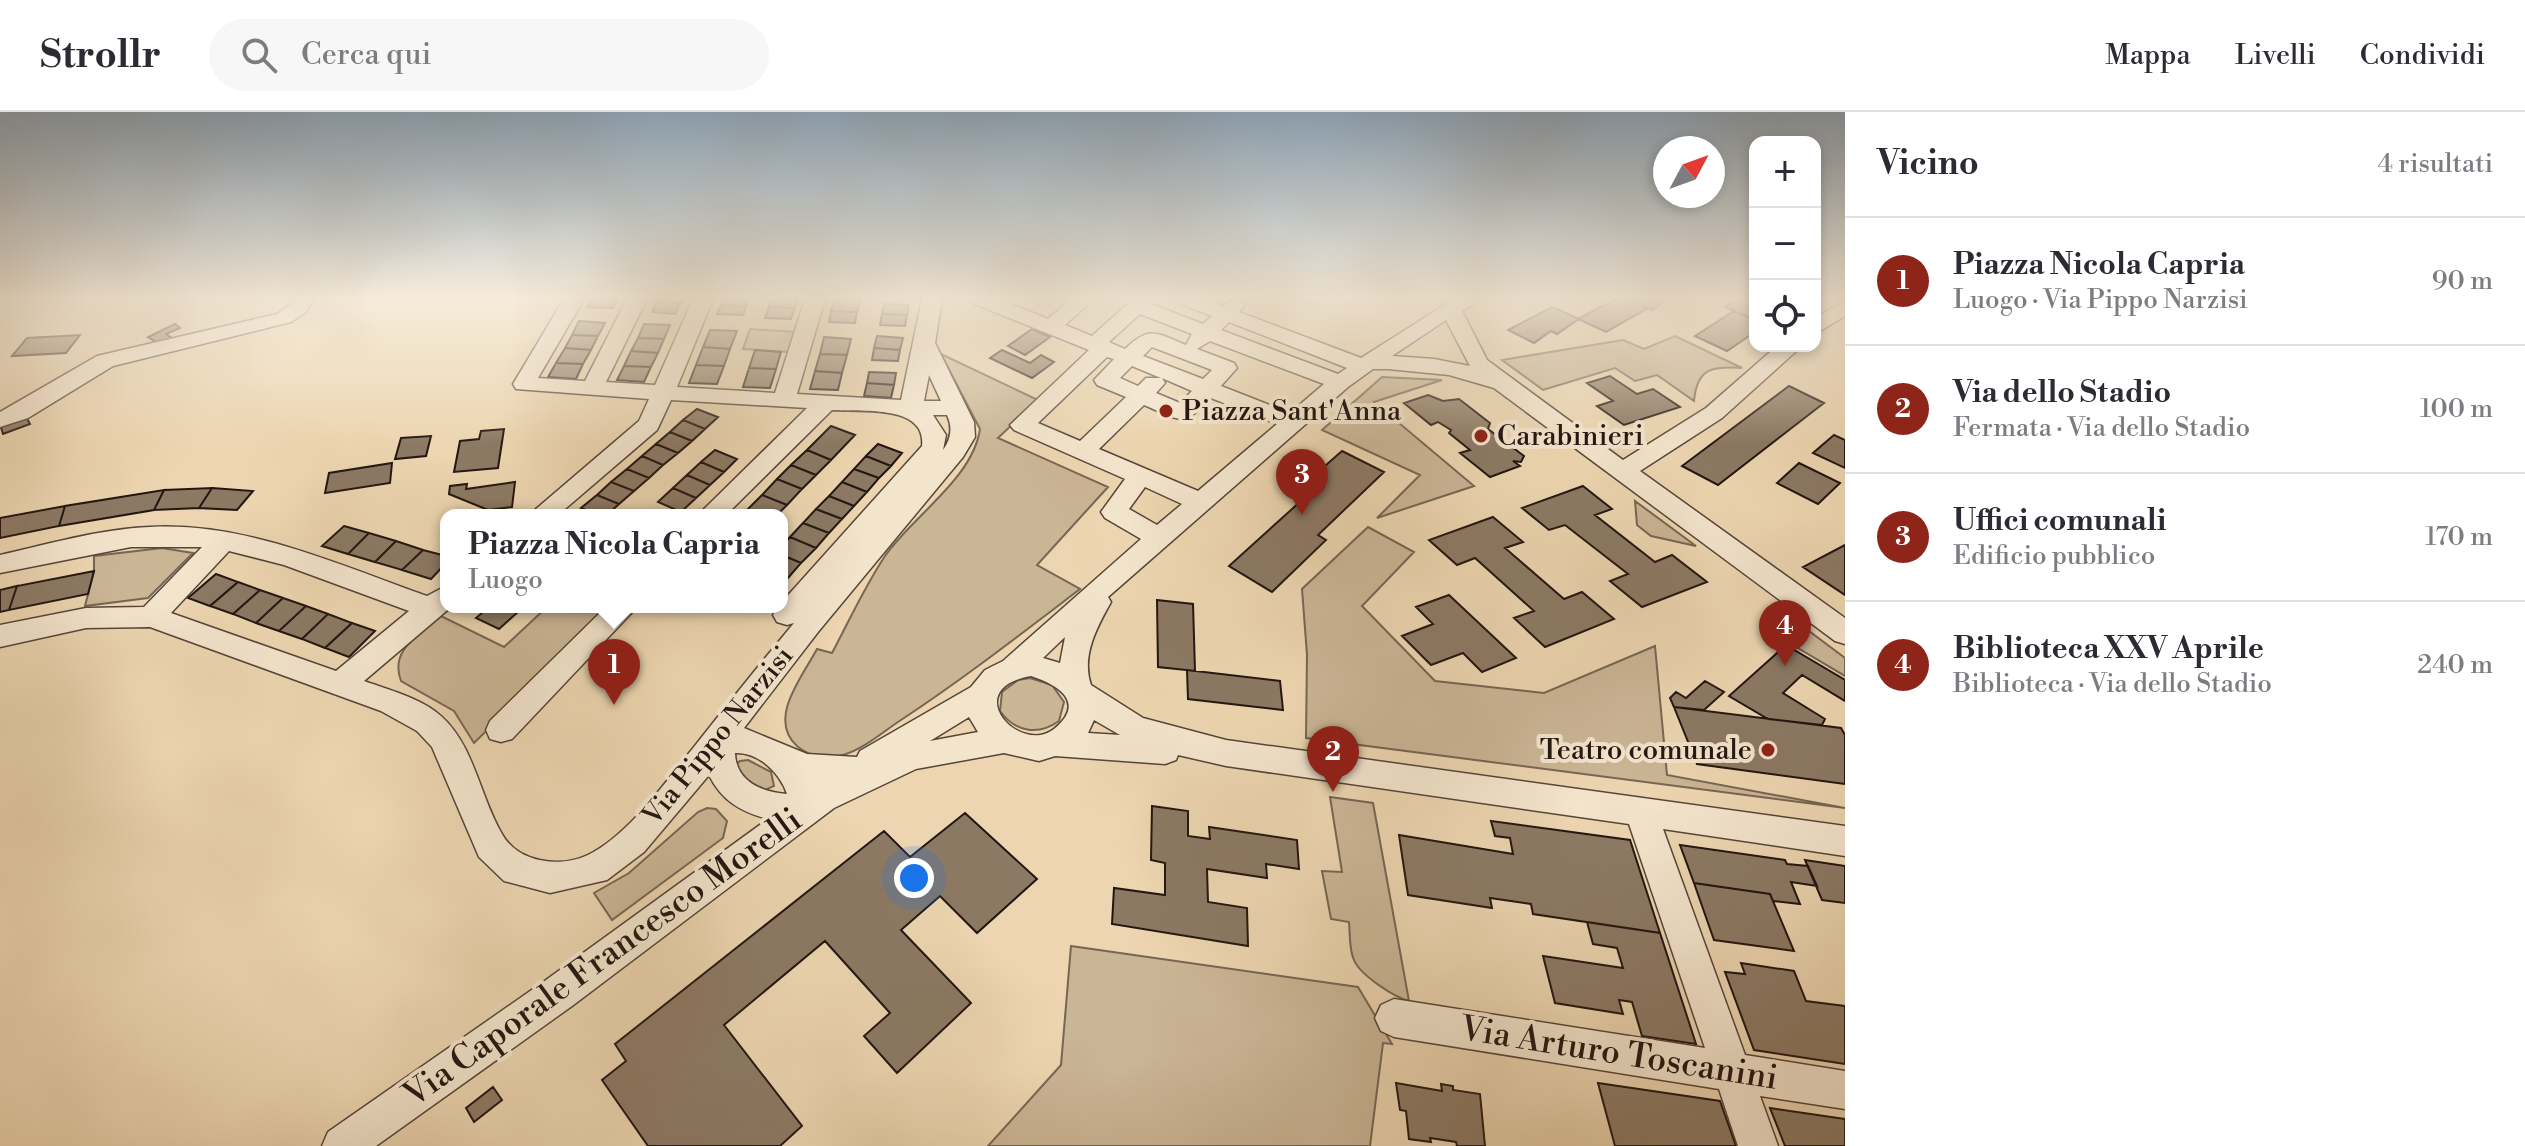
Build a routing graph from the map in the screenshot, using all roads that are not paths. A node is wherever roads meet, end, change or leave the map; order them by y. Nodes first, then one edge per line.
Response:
1 (162, 347) edge
2 (546, 347) edge
3 (613, 347) edge
4 (682, 347) edge
5 (800, 347) edge
6 (923, 347) edge
7 (926, 347) edge
8 (1099, 347) joint
9 (1139, 347) edge
10 (1173, 347) edge
11 (1191, 347) edge
12 (1248, 347) edge
13 (1324, 347) edge
14 (1392, 347) edge
15 (1470, 347) edge
16 (1186, 352) junction
17 (1783, 352) edge
18 (1128, 358) junction
19 (1368, 365) junction
20 (1164, 373) junction
21 (1340, 382) junction
22 (1503, 384) junction
23 (592, 389) junction
24 (1206, 389) junction
25 (662, 393) junction
26 (1141, 395) junction
27 (784, 401) junction
28 (826, 403) junction
29 (911, 408) junction
30 (956, 408) junction
31 (0, 420) edge
32 (1293, 422) junction
33 (1083, 451) junction
34 (1623, 471) junction
35 (1140, 476) junction
36 (1201, 502) junction
37 (556, 509) edge
38 (717, 509) edge
39 (1159, 538) junction
40 (222, 542) junction
41 (0, 564) edge
42 (1116, 576) junction
43 (438, 602) edge
44 (617, 613) edge
45 (788, 616) edge
46 (151, 617) junction
47 (1845, 633) edge
48 (0, 636) edge
49 (1015, 666) junction
50 (340, 684) junction
51 (761, 688) junction
52 (1078, 689) junction
53 (982, 695) junction
54 (501, 730) dead end
55 (1008, 740) junction
56 (719, 741) junction
57 (1056, 744) junction
58 (1226, 753) junction
59 (779, 754) junction
60 (856, 770) junction
61 (675, 794) junction
62 (740, 794) junction
63 (815, 803) junction
64 (1641, 813) junction
65 (1845, 841) edge
66 (749, 850) junction
67 (1394, 1018) dead end
68 (1732, 1073) junction
69 (1845, 1090) edge
70 (342, 1146) edge
71 (1758, 1146) edge

1 - 31 street
2 - 23 street
3 - 23 street
4 - 25 street
5 - 27 street
6 - 29 street
7 - 30 street, Via Pippo Narzisi
8 - 18 street
8 - 33 street
9 - 18 street
10 - 16 street
11 - 16 street
12 - 21 street
13 - 19 street
14 - 19 street
15 - 22 street
16 - 20 street
16 - 24 street
17 - 34 street
18 - 20 street
18 - 26 street
19 - 21 street
19 - 22 street
20 - 24 street
20 - 26 street
21 - 32 street
22 - 34 street
23 - 25 street
24 - 26 street
24 - 32 street
25 - 27 street
25 - 37 street
26 - 33 street
27 - 28 street
28 - 29 street
28 - 38 street
29 - 30 street
29 - 45 street
30 - 45 street, Via Pippo Narzisi
32 - 36 street
33 - 35 street
34 - 47 street
35 - 36 street
35 - 39 street
36 - 39 street
39 - 42 street
40 - 41 street
40 - 43 street
40 - 46 street
42 - 49 street
42 - 52 street
43 - 50 street
44 - 54 street
45 - 51 street, Via Pippo Narzisi
46 - 48 street
46 - 50 street, Via Pippo Narzisi
49 - 52 street
49 - 53 street
50 - 61 street, Via Pippo Narzisi
51 - 56 street, Via Pippo Narzisi
51 - 59 street
52 - 57 street
52 - 58 street
53 - 55 street
53 - 60 street
55 - 57 street
55 - 63 street
56 - 59 street
56 - 61 street, Via Pippo Narzisi
56 - 62 street
57 - 58 street
58 - 64 street
59 - 60 street
59 - 63 street
60 - 63 street
61 - 62 street
62 - 63 street
62 - 66 street
63 - 66 street, Via Caporale Francesco Morelli
64 - 65 street
64 - 68 street
66 - 70 street, Via Caporale Francesco Morelli
67 - 68 street, Via Arturo Toscanini
68 - 69 street, Via Arturo Toscanini
68 - 71 street

